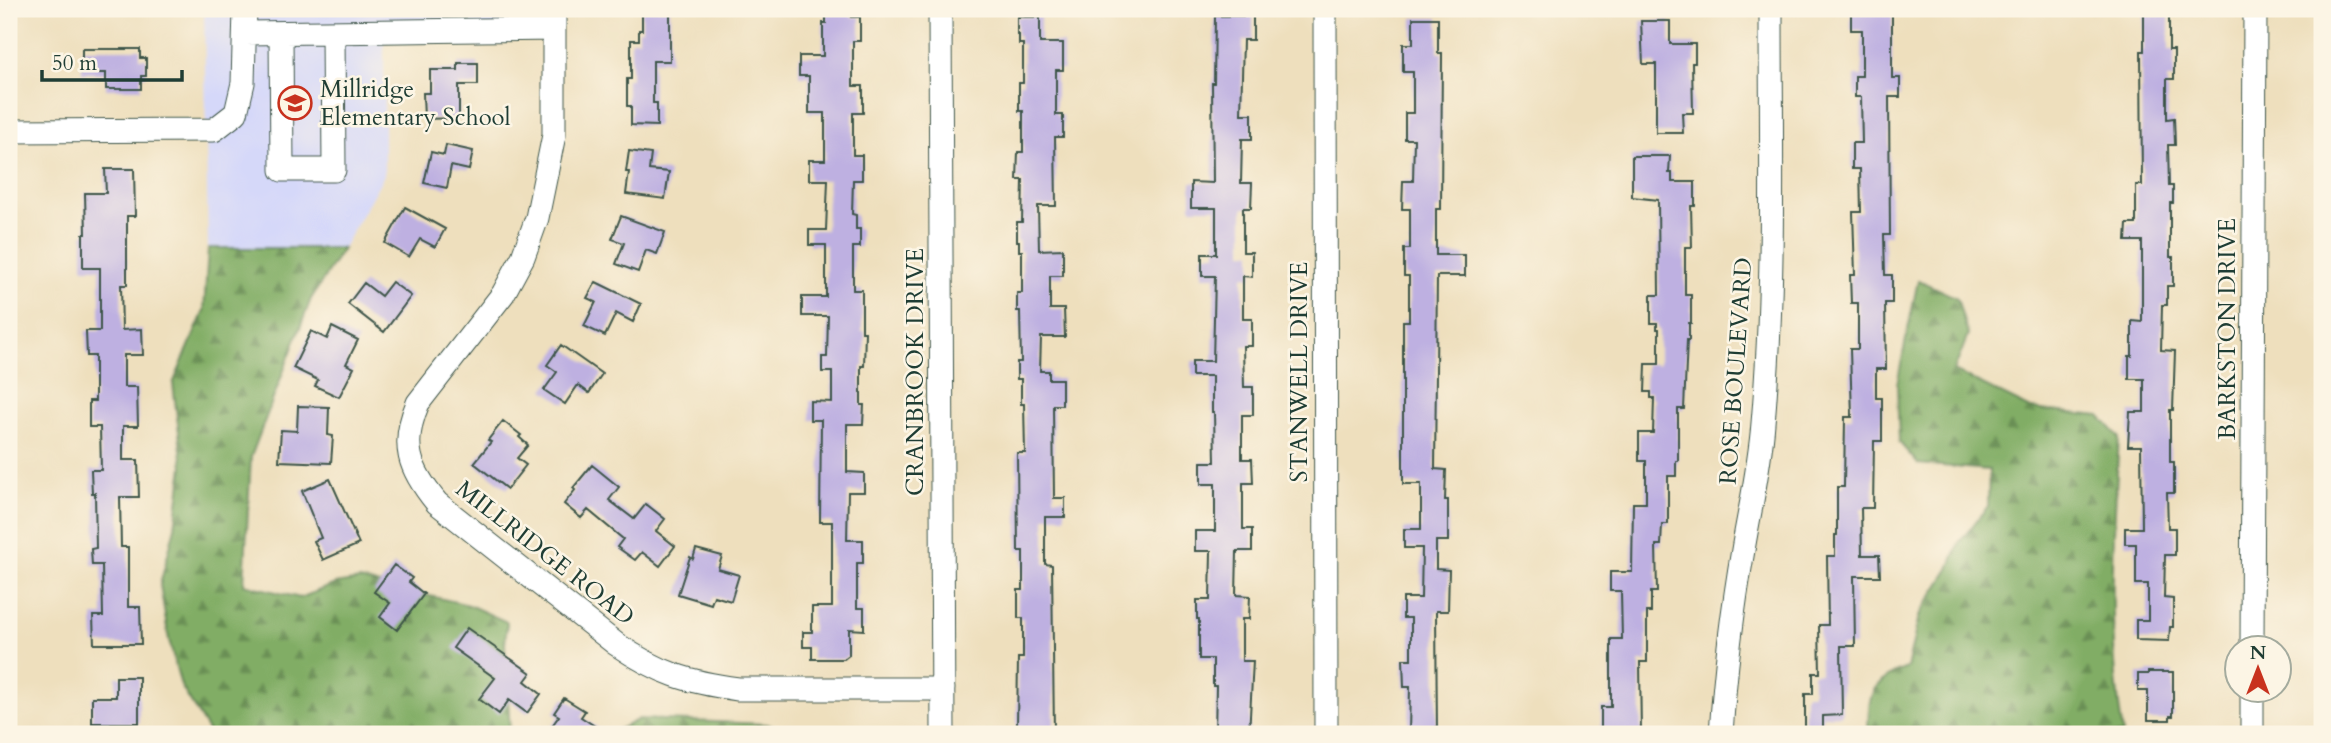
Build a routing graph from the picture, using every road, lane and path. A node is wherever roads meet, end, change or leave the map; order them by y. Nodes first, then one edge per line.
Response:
1 (245, 9) edge
2 (940, 9) edge
3 (1325, 9) edge
4 (1771, 9) edge
5 (2255, 9) edge
6 (554, 19) edge
7 (333, 32) junction
8 (245, 33) junction
9 (281, 33) junction
10 (9, 131) edge
11 (2252, 634) edge
12 (943, 690) junction
13 (2252, 704) edge
14 (943, 734) edge
15 (1326, 734) edge
16 (1721, 734) edge
17 (2252, 734) edge

1 - 8 street
2 - 12 street, CRANBROOK DRIVE
3 - 15 street, STANWELL DRIVE
4 - 16 street, ROSE BOULEVARD
5 - 11 street, BARKSTON DRIVE
6 - 7 street
6 - 12 street, MILLRIDGE ROAD
7 - 9 street
7 - 9 street
8 - 9 street
8 - 10 street
12 - 14 street, CRANBROOK DRIVE
13 - 17 street

